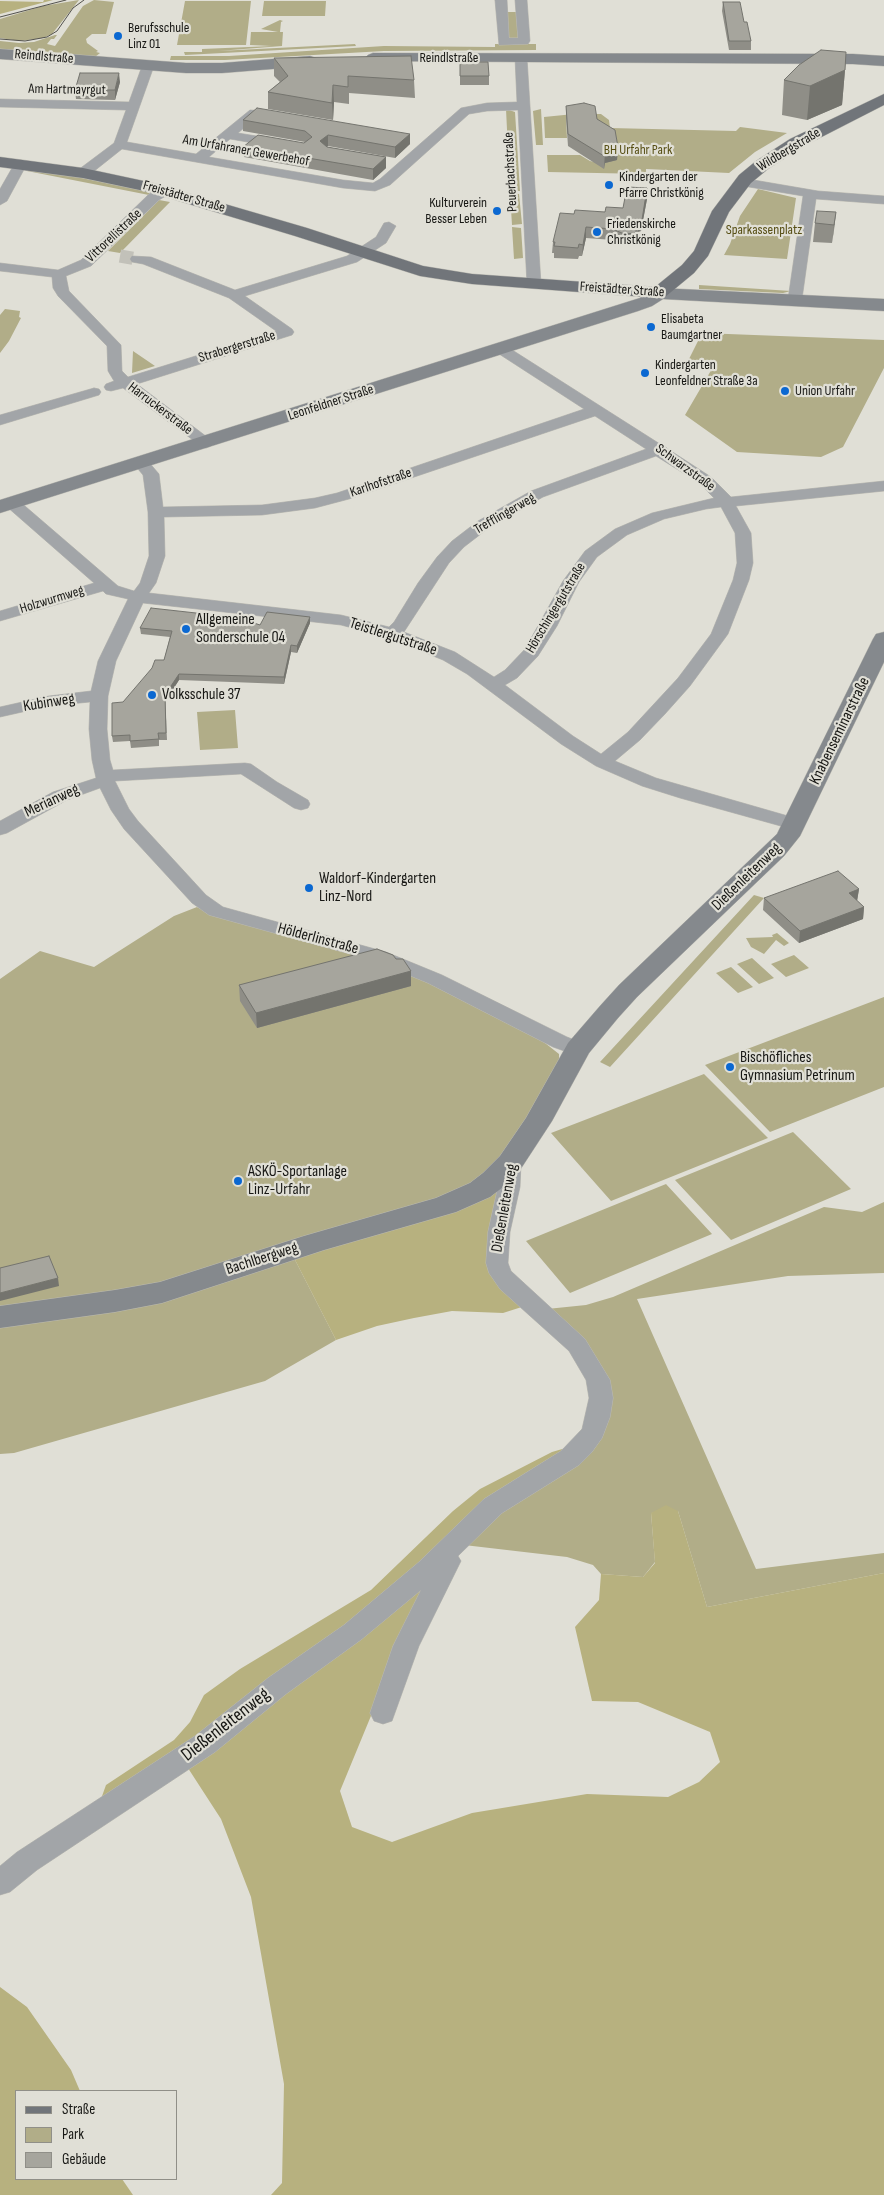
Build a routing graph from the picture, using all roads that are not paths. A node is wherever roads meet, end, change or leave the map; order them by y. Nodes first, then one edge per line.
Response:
1 (501, 5) edge
2 (521, 5) edge
3 (0, 54) edge
4 (521, 58) junction
5 (361, 59) edge
6 (884, 59) edge
7 (327, 60) edge
8 (148, 66) junction
9 (884, 99) edge
10 (0, 103) edge
11 (133, 106) junction
12 (524, 106) junction
13 (283, 118) edge
14 (228, 135) junction
15 (409, 139) edge
16 (429, 142) junction
17 (120, 144) junction
18 (296, 146) edge
19 (199, 158) junction
20 (0, 162) edge
21 (385, 162) edge
22 (21, 164) junction
23 (404, 165) junction
24 (83, 173) junction
25 (742, 182) junction
26 (164, 191) junction
27 (810, 194) junction
28 (0, 200) edge
29 (884, 200) edge
30 (389, 226) dead end
31 (363, 253) junction
32 (138, 258) tunnel mouth
33 (0, 267) edge
34 (59, 274) junction
35 (534, 284) junction
36 (603, 289) junction
37 (659, 293) junction
38 (234, 295) junction
39 (795, 300) junction
40 (884, 306) edge
41 (619, 311) junction
42 (501, 349) junction
43 (117, 384) junction
44 (94, 392) dead end
45 (597, 410) junction
46 (0, 420) edge
47 (206, 443) junction
48 (660, 450) junction
49 (141, 463) junction
50 (884, 486) edge
51 (726, 501) junction
52 (6, 505) edge
53 (156, 512) junction
54 (104, 585) junction
55 (139, 597) junction
56 (0, 616) edge
57 (392, 633) junction
58 (882, 647) edge
59 (494, 684) junction
60 (99, 696) junction
61 (0, 712) edge
62 (602, 762) junction
63 (105, 778) junction
64 (301, 804) dead end
65 (795, 824) junction
66 (0, 828) edge
67 (578, 1049) junction
68 (510, 1163) junction
69 (0, 1318) edge
70 (443, 1555) junction
71 (383, 1713) dead end
72 (0, 1883) edge

1 - 2 street
1 - 2 street
3 - 8 street, Reindlstraße
4 - 5 street, Reindlstraße
4 - 6 street, Reindlstraße
4 - 12 street, Peuerbachstraße
7 - 8 street, Reindlstraße
8 - 11 street
9 - 25 main road, Wildbergstraße
10 - 11 street, Am Hartmayrgut
11 - 17 street
12 - 16 street
12 - 35 street, Peuerbachstraße
13 - 14 street
14 - 18 street
14 - 19 street
15 - 16 street
16 - 23 street
17 - 19 street, Am Urfahraner Gewerbehof
17 - 24 street
19 - 23 street, Am Urfahraner Gewerbehof
20 - 22 main road, Freistädter Straße
21 - 23 street
22 - 24 main road, Freistädter Straße
22 - 28 street
24 - 26 main road, Freistädter Straße
25 - 27 street
25 - 37 main road, Wildbergstraße
26 - 31 main road, Freistädter Straße
26 - 34 street, Vittorellistraße
27 - 29 street
27 - 39 street
30 - 31 street
31 - 35 main road, Freistädter Straße
31 - 38 street
32 - 38 street
33 - 34 street
34 - 43 street, Harruckerstraße
35 - 36 main road, Freistädter Straße
36 - 37 main road, Freistädter Straße
36 - 41 main road
37 - 39 street, Freistädter Straße
37 - 41 street, Leonfeldner Straße
38 - 43 street, Strabergerstraße
39 - 40 street, Freistädter Straße
41 - 42 street, Leonfeldner Straße
42 - 45 street, Schwarzstraße
42 - 47 street, Leonfeldner Straße
43 - 47 street, Harruckerstraße
44 - 46 street
45 - 48 street, Schwarzstraße
45 - 53 street, Karlhofstraße
47 - 49 street, Leonfeldner Straße
48 - 51 street, Schwarzstraße
48 - 57 street, Trefflingerweg
49 - 52 street, Leonfeldner Straße
49 - 53 street, Hölderlinstraße
50 - 51 street, Hörschingergutstraße
51 - 59 street, Hörschingergutstraße
51 - 62 street, Schwarzstraße
52 - 54 street, Teistlergutstraße
53 - 55 street, Hölderlinstraße
54 - 55 street, Teistlergutstraße
54 - 56 street, Holzwurmweg
55 - 57 street, Teistlergutstraße
55 - 60 street, Hölderlinstraße
57 - 59 street, Teistlergutstraße
58 - 65 street, Knabenseminarstraße
59 - 62 street, Teistlergutstraße
60 - 61 street, Kubinweg
60 - 63 street, Hölderlinstraße
62 - 65 street, Teistlergutstraße
63 - 64 street
63 - 66 street, Merianweg
63 - 67 street, Hölderlinstraße
65 - 67 street, Dießenleitenweg
67 - 68 street, Dießenleitenweg
68 - 69 street, Bachlbergweg
68 - 70 street, Dießenleitenweg
70 - 71 street
70 - 72 street, Dießenleitenweg

